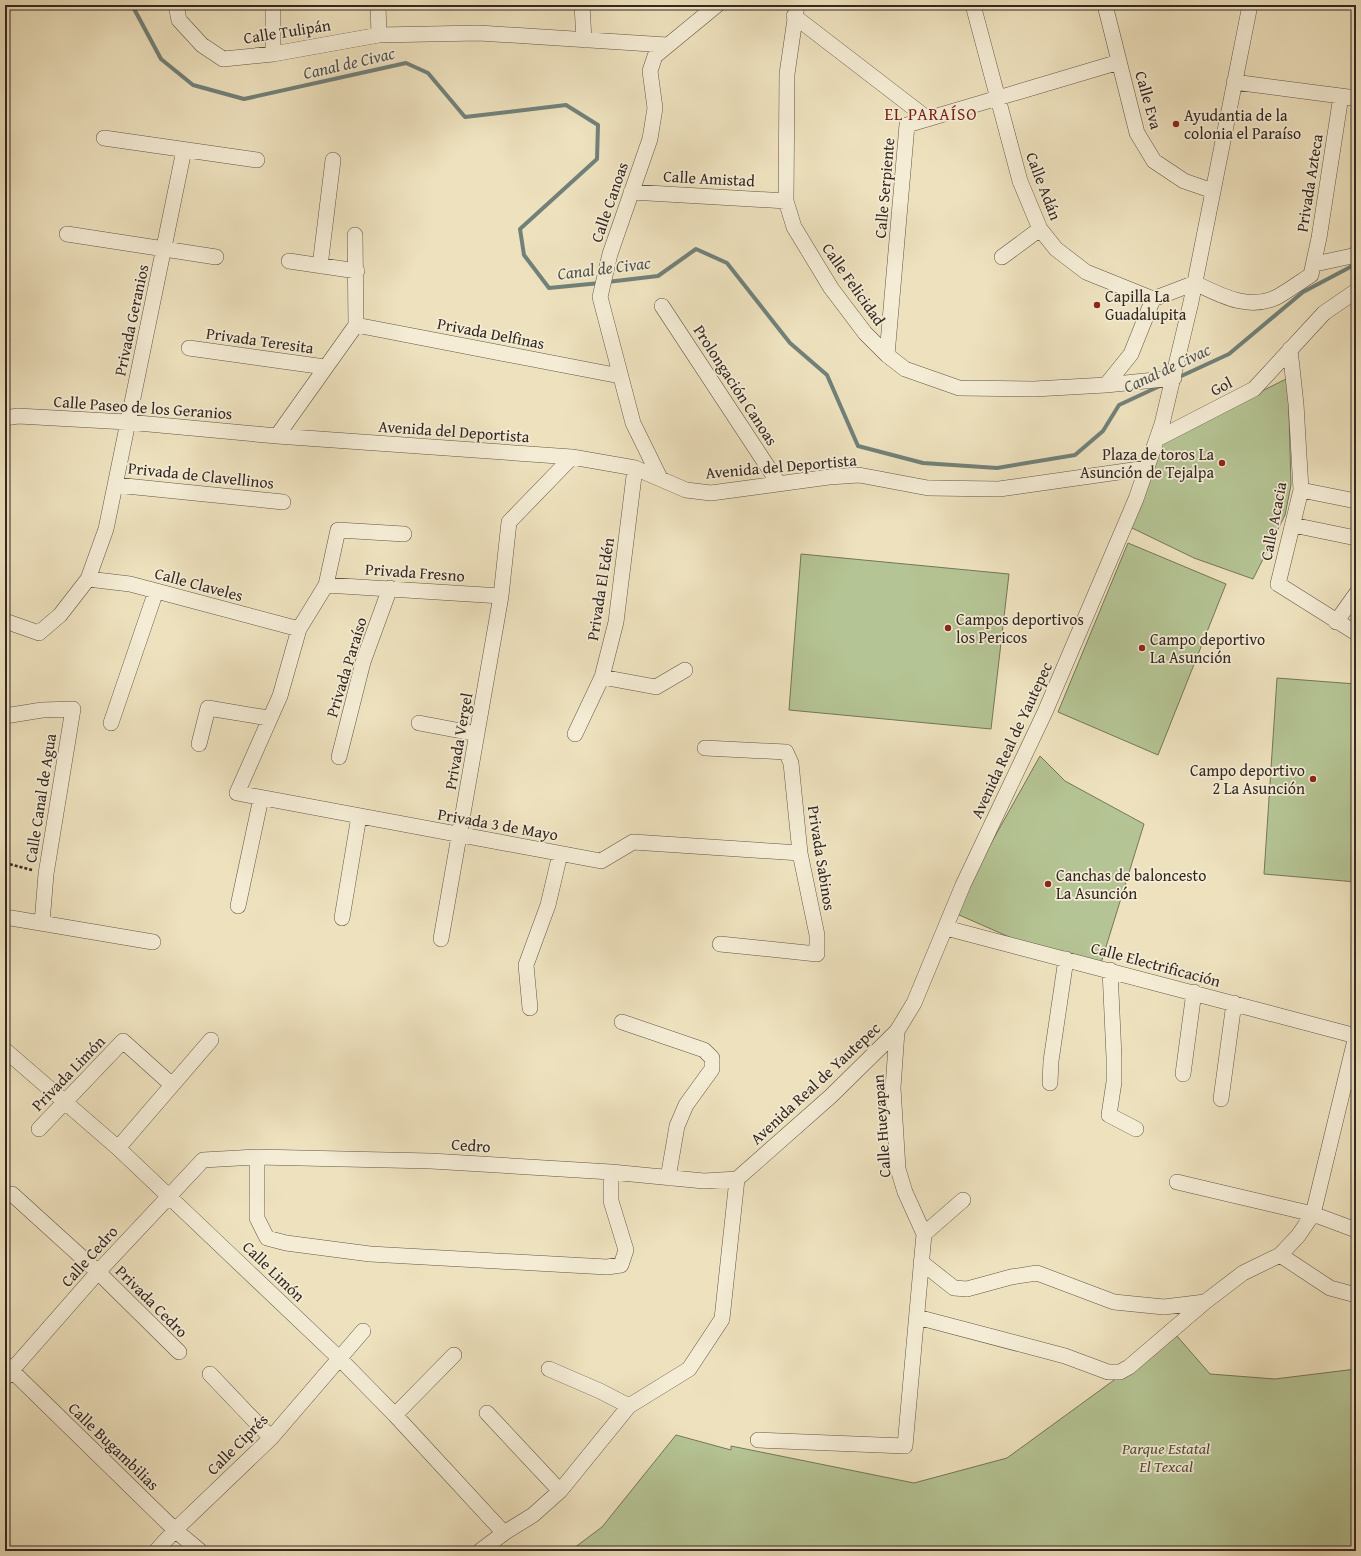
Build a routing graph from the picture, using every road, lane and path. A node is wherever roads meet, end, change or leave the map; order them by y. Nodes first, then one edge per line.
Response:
1 (176, 5) edge
2 (273, 5) edge
3 (378, 5) edge
4 (582, 5) edge
5 (717, 5) edge
6 (973, 5) edge
7 (1105, 5) edge
8 (1250, 5) edge
9 (796, 11) edge
10 (379, 35) junction
11 (584, 40) junction
12 (667, 45) junction
13 (273, 54) junction
14 (1119, 62) junction
15 (1234, 82) junction
16 (1341, 96) junction
17 (1356, 98) edge
18 (997, 99) junction
19 (928, 119) junction
20 (104, 138) dead end
21 (184, 150) junction
22 (257, 160) dead end
23 (333, 160) dead end
24 (1214, 191) junction
25 (631, 192) junction
26 (786, 201) junction
27 (1040, 230) junction
28 (67, 234) dead end
29 (355, 235) dead end
30 (165, 249) junction
31 (1356, 254) edge
32 (216, 257) dead end
33 (1002, 257) dead end
34 (289, 261) dead end
35 (320, 266) junction
36 (1313, 270) junction
37 (357, 271) junction
38 (1194, 283) junction
39 (1356, 290) edge
40 (1153, 299) junction
41 (662, 306) dead end
42 (356, 325) junction
43 (189, 348) dead end
44 (1290, 349) junction
45 (887, 355) junction
46 (326, 367) junction
47 (620, 376) junction
48 (1173, 379) junction
49 (1106, 385) junction
50 (5, 418) edge
51 (127, 422) junction
52 (277, 436) junction
53 (1157, 439) junction
54 (572, 457) junction
55 (635, 468) junction
56 (1147, 468) junction
57 (660, 478) junction
58 (779, 484) junction
59 (116, 485) junction
60 (1301, 490) junction
61 (1356, 501) edge
62 (283, 502) dead end
63 (1293, 525) junction
64 (404, 534) dead end
65 (1356, 538) edge
66 (88, 579) junction
67 (326, 585) junction
68 (390, 588) junction
69 (156, 591) junction
70 (1356, 594) edge
71 (501, 596) junction
72 (5, 620) edge
73 (1336, 622) junction
74 (299, 629) junction
75 (1356, 634) edge
76 (685, 670) dead end
77 (602, 677) junction
78 (5, 716) edge
79 (268, 718) junction
80 (111, 723) dead end
81 (419, 723) dead end
82 (477, 734) junction
83 (575, 734) dead end
84 (199, 744) dead end
85 (705, 748) dead end
86 (339, 757) dead end
87 (261, 798) junction
88 (359, 816) junction
89 (459, 836) junction
90 (800, 853) junction
91 (560, 854) junction
92 (5, 863) edge
93 (46, 874) junction
94 (238, 906) dead end
95 (5, 917) edge
96 (342, 918) dead end
97 (42, 923) junction
98 (946, 928) junction
99 (441, 940) dead end
100 (153, 942) dead end
101 (720, 944) dead end
102 (1066, 959) junction
103 (1110, 970) junction
104 (1194, 992) junction
105 (1234, 1003) junction
106 (530, 1008) dead end
107 (622, 1022) dead end
108 (897, 1031) junction
109 (1356, 1036) edge
110 (211, 1040) dead end
111 (5, 1050) edge
112 (1183, 1074) dead end
113 (1050, 1083) dead end
114 (172, 1086) junction
115 (1221, 1099) dead end
116 (66, 1101) junction
117 (39, 1129) dead end
118 (1136, 1129) dead end
119 (118, 1148) junction
120 (257, 1157) junction
121 (203, 1160) joint
122 (611, 1172) junction
123 (668, 1178) junction
124 (737, 1178) junction
125 (1177, 1182) dead end
126 (12, 1194) dead end
127 (168, 1195) junction
128 (963, 1200) dead end
129 (1313, 1214) junction
130 (1356, 1230) edge
131 (924, 1234) junction
132 (1280, 1255) junction
133 (921, 1262) junction
134 (98, 1272) junction
135 (1356, 1295) edge
136 (1205, 1302) junction
137 (917, 1317) junction
138 (363, 1331) dead end
139 (179, 1352) dead end
140 (454, 1355) dead end
141 (340, 1359) junction
142 (549, 1369) dead end
143 (7, 1371) edge
144 (210, 1374) dead end
145 (629, 1406) junction
146 (487, 1413) dead end
147 (395, 1415) junction
148 (271, 1438) junction
149 (758, 1440) dead end
150 (560, 1491) junction
151 (175, 1530) junction
152 (504, 1533) junction
153 (156, 1551) edge
154 (200, 1551) edge
155 (480, 1551) edge

1 - 13 street, Calle Tulipán
2 - 13 street
3 - 10 street
4 - 11 street
5 - 12 street, Calle Canoas
6 - 18 street, Calle Adán
7 - 14 street, Calle Eva
8 - 15 street, Avenida Real de Yautepec
9 - 19 street
9 - 26 street, Calle Felicidad
10 - 11 street, Calle Tulipán
10 - 13 street, Calle Tulipán
11 - 12 street, Calle Tulipán
12 - 25 street, Calle Canoas
14 - 18 street, Calle Serpiente
14 - 24 street, Calle Eva
15 - 16 street
15 - 24 street, Avenida Real de Yautepec
16 - 17 street
16 - 36 street, Privada Azteca
18 - 19 street, Calle Serpiente
18 - 27 street, Calle Adán
19 - 45 street, Calle Serpiente
20 - 21 street
21 - 22 street
21 - 30 street, Privada Geranios
23 - 35 street
24 - 38 street, Avenida Real de Yautepec
25 - 26 street, Calle Amistad
25 - 47 street, Calle Canoas
26 - 45 street, Calle Felicidad
27 - 33 street
27 - 40 street, Calle Adán
28 - 30 street
29 - 37 street
30 - 32 street, Privada Geranios
30 - 51 street, Privada Geranios
31 - 36 street
34 - 35 street
35 - 37 street
36 - 38 street
37 - 42 street
38 - 40 street
38 - 48 street, Avenida Real de Yautepec
39 - 44 street, Gol
40 - 49 street
41 - 58 street, Prolongación Canoas
42 - 46 street
42 - 47 street, Privada Delfinas
43 - 46 street, Privada Teresita
44 - 53 street, Gol
44 - 60 street, Calle Acacia
45 - 49 street, Calle Felicidad
46 - 52 street
47 - 57 street, Calle Canoas
48 - 49 street, Calle Felicidad
48 - 53 street, Avenida Real de Yautepec
50 - 51 street, Calle Paseo de los Geranios
51 - 52 street, Calle Paseo de los Geranios
51 - 59 street, Privada Geranios
52 - 54 street, Avenida del Deportista
53 - 56 street, Avenida Real de Yautepec
54 - 55 street, Avenida del Deportista
54 - 71 street, Privada Vergel
55 - 57 street, Avenida del Deportista
55 - 77 street, Privada El Edén
56 - 58 street, Avenida del Deportista
56 - 98 street, Avenida Real de Yautepec
57 - 58 street, Avenida del Deportista
59 - 62 street, Privada de Clavellinos
59 - 66 street, Privada Geranios
60 - 61 street
60 - 63 street, Calle Acacia
63 - 65 street
63 - 73 street, Calle Acacia
64 - 67 street
66 - 69 street, Calle Claveles
66 - 72 street, Privada Geranios
67 - 68 street, Privada Fresno
67 - 74 street
68 - 71 street, Privada Fresno
68 - 86 street, Privada Paraíso
69 - 74 street, Calle Claveles
69 - 80 street
70 - 73 street
71 - 82 street, Privada Vergel
73 - 75 street, Calle Acacia
74 - 79 street
76 - 77 street
77 - 83 street, Privada El Edén
78 - 93 street, Calle Canal de Agua
79 - 84 street
79 - 87 street, Privada 3 de Mayo
81 - 82 street
82 - 89 street, Privada Vergel
85 - 90 street, Privada Sabinos
87 - 88 street, Privada 3 de Mayo
87 - 94 street
88 - 89 street, Privada 3 de Mayo
88 - 96 street
89 - 91 street, Privada 3 de Mayo
89 - 99 street, Privada Vergel
90 - 91 street, Privada 3 de Mayo
90 - 101 street, Privada Sabinos
91 - 106 street
92 - 93 path, Calle Canal de Agua
93 - 97 street
95 - 97 street
97 - 100 street
98 - 102 street, Calle Electrificación
98 - 108 street, Avenida Real de Yautepec
102 - 103 street, Calle Electrificación
102 - 113 street
103 - 104 street, Calle Electrificación
103 - 118 street
104 - 105 street, Calle Electrificación
104 - 112 street
105 - 109 street, Calle Electrificación
105 - 115 street
107 - 123 street
108 - 124 street, Avenida Real de Yautepec
108 - 131 street, Calle Hueyapan
109 - 129 street
110 - 114 street
111 - 116 street, Calle Limón
114 - 116 street, Privada Limón
114 - 119 street
116 - 117 street, Privada Limón
116 - 119 street, Calle Limón
119 - 127 street, Calle Limón
120 - 121 street, Cedro
120 - 122 street, Cedro
120 - 122 street
121 - 127 street, Calle Cedro
122 - 123 street, Cedro
123 - 124 street, Cedro
124 - 145 street
125 - 129 street
126 - 134 street, Privada Cedro
127 - 134 street, Calle Cedro
127 - 141 street, Calle Limón
128 - 131 street
129 - 130 street
129 - 132 street
131 - 133 street
132 - 135 street
132 - 136 street
133 - 136 street
133 - 137 street
134 - 139 street, Privada Cedro
134 - 143 street, Calle Cedro
136 - 137 street
137 - 149 street
138 - 141 street, Calle Ciprés
140 - 147 street
141 - 147 street, Calle Limón
141 - 148 street, Calle Ciprés
142 - 145 street
143 - 151 street, Calle Bugambilias
144 - 148 street
145 - 150 street
146 - 150 street
147 - 152 street, Calle Limón
148 - 151 street, Calle Ciprés
150 - 152 street
151 - 153 street, Calle Ciprés
151 - 154 street, Calle Bugambilias
152 - 155 street

